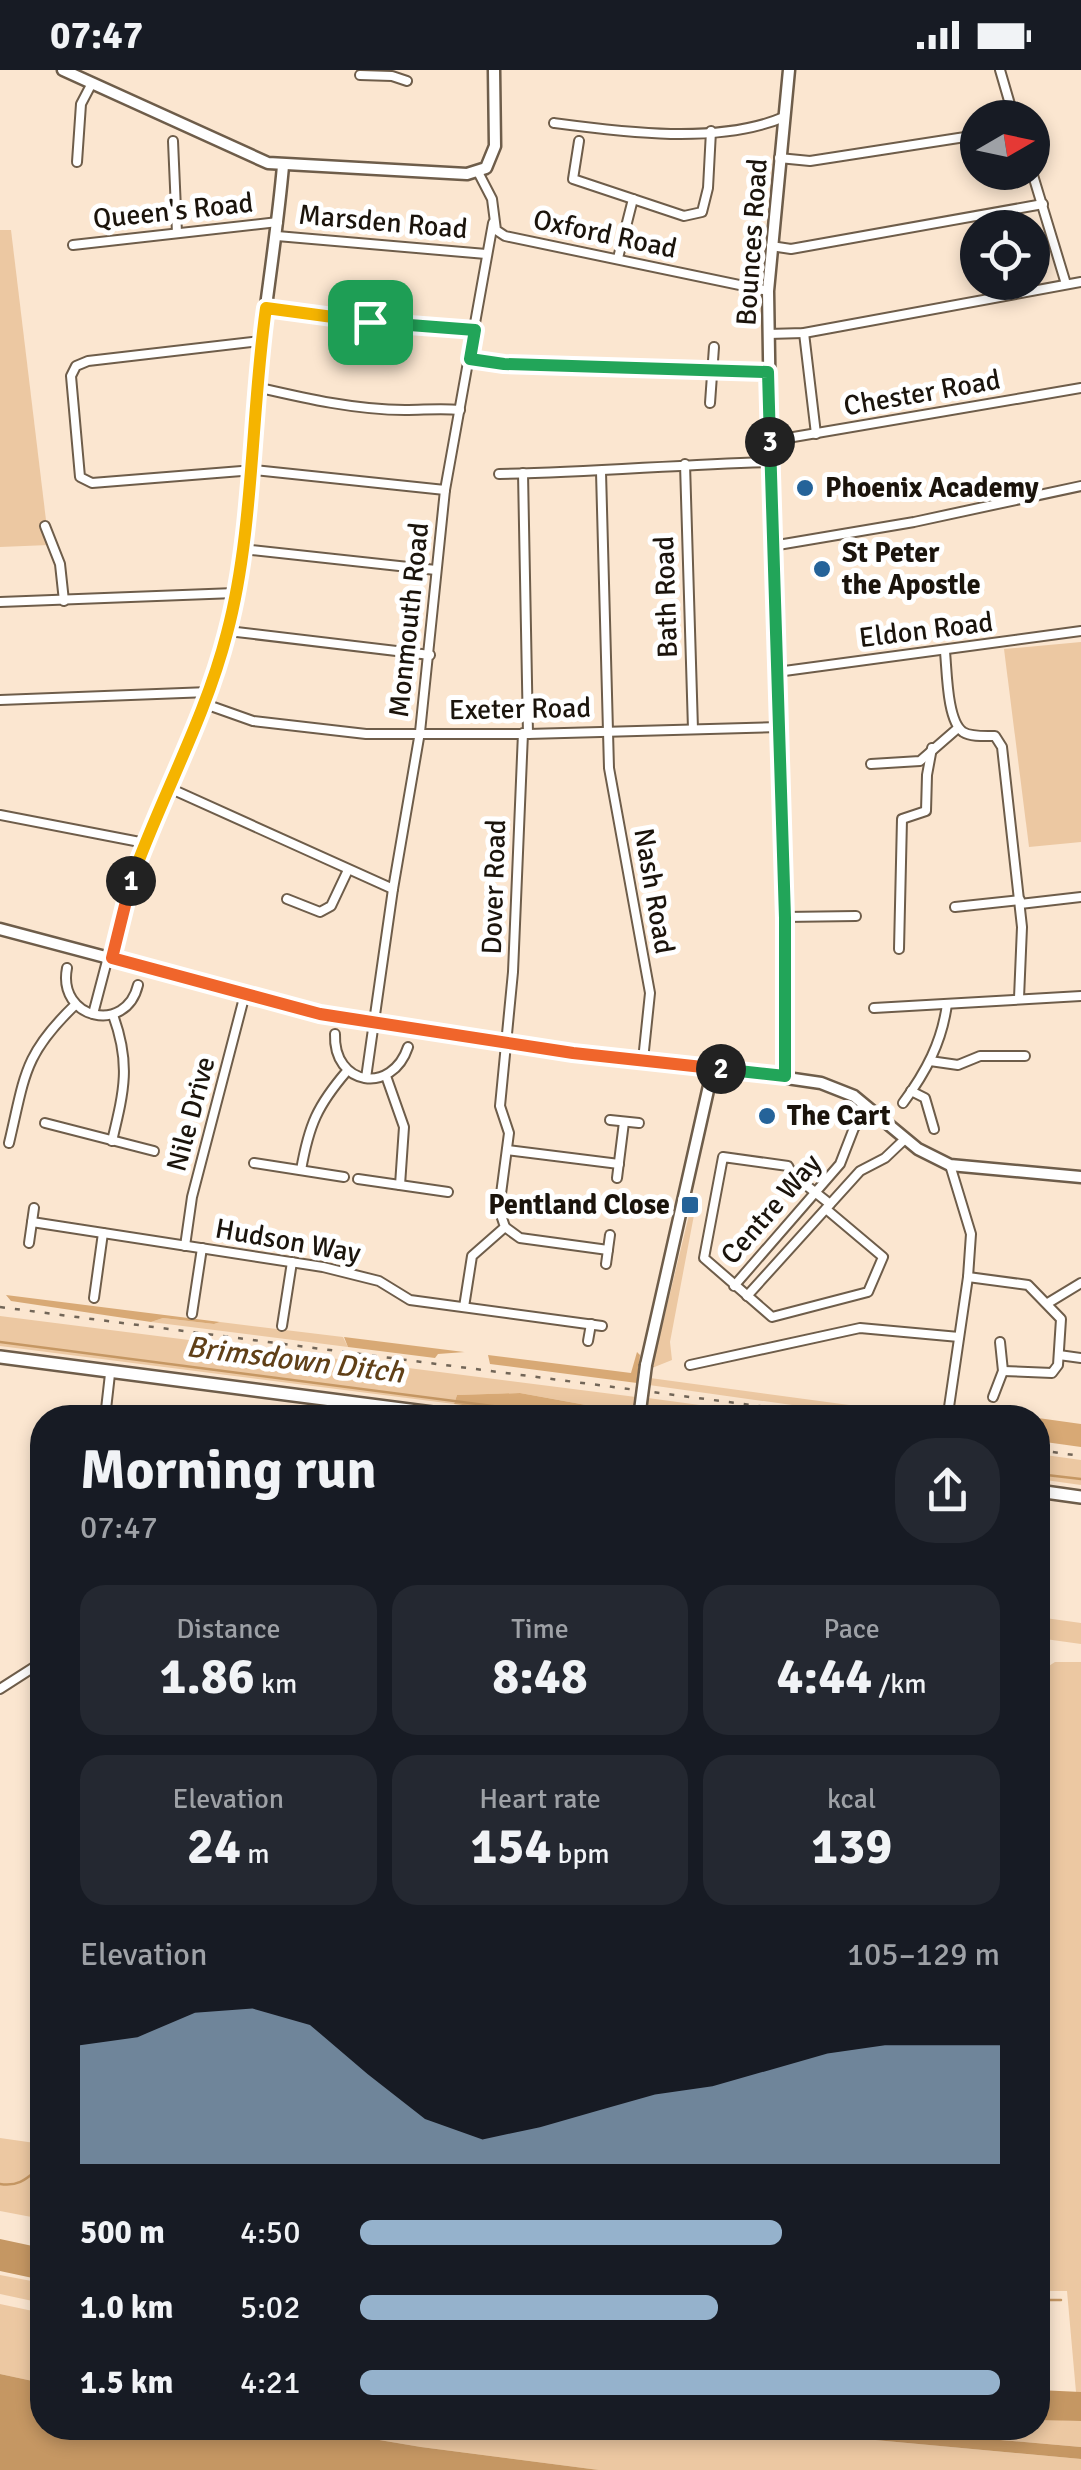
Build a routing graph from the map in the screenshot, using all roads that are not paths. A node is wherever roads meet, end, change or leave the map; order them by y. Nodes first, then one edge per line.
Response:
1 (63, 70) edge
2 (494, 70) edge
3 (789, 70) edge
4 (1000, 70) edge
5 (360, 74) dead end
6 (407, 81) dead end
7 (92, 83) junction
8 (1009, 100) edge
9 (784, 117) junction
10 (554, 123) dead end
11 (710, 131) junction
12 (960, 138) edge
13 (173, 141) dead end
14 (579, 141) dead end
15 (780, 158) junction
16 (77, 162) dead end
17 (282, 166) junction
18 (478, 172) junction
19 (1038, 190) edge
20 (633, 199) junction
21 (1043, 204) junction
22 (278, 222) junction
23 (493, 223) junction
24 (177, 233) junction
25 (276, 236) junction
26 (73, 245) dead end
27 (771, 246) junction
28 (486, 254) junction
29 (618, 258) junction
30 (1081, 282) edge
31 (1066, 284) junction
32 (768, 292) junction
33 (266, 308) junction
34 (475, 330) junction
35 (804, 333) junction
36 (768, 334) junction
37 (261, 341) junction
38 (714, 346) dead end
39 (470, 359) junction
40 (713, 370) junction
41 (768, 372) junction
42 (256, 387) junction
43 (1081, 388) edge
44 (710, 403) dead end
45 (460, 410) junction
46 (816, 434) junction
47 (770, 441) junction
48 (770, 462) junction
49 (685, 464) junction
50 (248, 470) junction
51 (601, 472) junction
52 (522, 473) junction
53 (499, 474) dead end
54 (1081, 486) edge
55 (446, 490) junction
56 (46, 526) dead end
57 (772, 546) junction
58 (242, 549) junction
59 (436, 570) junction
60 (235, 593) junction
61 (64, 601) junction
62 (0, 602) edge
63 (228, 630) junction
64 (1081, 632) edge
65 (946, 652) junction
66 (430, 655) junction
67 (778, 672) junction
68 (209, 692) junction
69 (0, 700) edge
70 (205, 704) junction
71 (778, 727) junction
72 (958, 728) junction
73 (693, 729) junction
74 (607, 731) junction
75 (420, 732) junction
76 (525, 734) junction
77 (932, 748) junction
78 (871, 764) dead end
79 (167, 787) junction
80 (0, 815) edge
81 (144, 844) junction
82 (348, 870) junction
83 (393, 888) junction
84 (1081, 897) edge
85 (287, 899) dead end
86 (1020, 902) junction
87 (955, 907) dead end
88 (856, 916) dead end
89 (785, 918) junction
90 (0, 929) edge
91 (900, 949) dead end
92 (110, 958) junction
93 (67, 968) dead end
94 (138, 986) dead end
95 (244, 994) junction
96 (1081, 996) edge
97 (1019, 998) junction
98 (947, 1004) junction
99 (75, 1005) junction
100 (874, 1008) dead end
101 (93, 1014) junction
102 (113, 1015) junction
103 (374, 1023) junction
104 (336, 1034) dead end
105 (507, 1042) junction
106 (408, 1047) dead end
107 (1025, 1056) dead end
108 (643, 1060) junction
109 (930, 1062) junction
110 (712, 1068) junction
111 (347, 1071) junction
112 (386, 1076) junction
113 (785, 1076) junction
114 (366, 1078) junction
115 (911, 1091) junction
116 (903, 1102) dead end
117 (871, 1110) junction
118 (610, 1120) dead end
119 (624, 1122) junction
120 (45, 1123) dead end
121 (639, 1124) dead end
122 (934, 1129) dead end
123 (906, 1139) junction
124 (112, 1140) junction
125 (9, 1143) dead end
126 (507, 1150) junction
127 (154, 1151) dead end
128 (254, 1164) dead end
129 (619, 1164) junction
130 (950, 1165) junction
131 (301, 1170) junction
132 (344, 1176) dead end
133 (1081, 1177) edge
134 (617, 1178) dead end
135 (358, 1179) dead end
136 (400, 1185) junction
137 (448, 1192) dead end
138 (814, 1192) junction
139 (828, 1207) junction
140 (34, 1208) dead end
141 (32, 1222) junction
142 (505, 1227) junction
143 (103, 1233) junction
144 (610, 1235) dead end
145 (29, 1243) dead end
146 (186, 1246) junction
147 (202, 1248) junction
148 (608, 1250) junction
149 (292, 1262) junction
150 (606, 1264) dead end
151 (968, 1277) junction
152 (1081, 1283) edge
153 (734, 1286) junction
154 (747, 1296) junction
155 (94, 1298) dead end
156 (1048, 1303) junction
157 (464, 1308) junction
158 (192, 1314) dead end
159 (591, 1324) junction
160 (282, 1326) dead end
161 (602, 1326) dead end
162 (958, 1337) junction
163 (588, 1341) dead end
164 (1000, 1342) dead end
165 (1059, 1355) junction
166 (0, 1358) edge
167 (1081, 1358) edge
168 (690, 1365) dead end
169 (1004, 1371) junction
170 (110, 1374) junction
171 (993, 1397) dead end
172 (106, 1405) edge
173 (364, 1405) edge
174 (641, 1405) edge
175 (948, 1405) edge
176 (1050, 1493) edge
177 (1081, 1497) edge
178 (30, 1671) edge
179 (0, 1689) edge

1 - 7 street
2 - 18 street
3 - 9 street, Bounces Road
4 - 8 street
5 - 6 street
7 - 16 street
7 - 17 street
9 - 11 street
9 - 15 street, Bounces Road
10 - 11 street
11 - 20 street
12 - 15 street
13 - 24 street
14 - 20 street
15 - 27 street, Bounces Road
17 - 18 street
17 - 22 street
18 - 23 street, Oxford Road
19 - 21 street
20 - 29 street
21 - 27 street
21 - 31 street
22 - 24 street, Queen's Road
22 - 25 street
23 - 28 street, Monmouth Road
23 - 29 street, Oxford Road
24 - 26 street, Queen's Road
25 - 28 street, Marsden Road
25 - 33 street
27 - 32 street, Bounces Road
28 - 34 street, Monmouth Road
29 - 32 street, Oxford Road
30 - 31 street
31 - 35 street
32 - 36 street, Bounces Road
33 - 34 street
33 - 37 street
34 - 39 street, Monmouth Road
35 - 36 street
35 - 46 street
36 - 41 street, Bounces Road
37 - 42 street
37 - 50 street
38 - 40 street
39 - 40 street
39 - 45 street, Monmouth Road
40 - 41 street
40 - 44 street
41 - 47 street, Bounces Road
42 - 45 street
42 - 50 street
43 - 46 street, Chester Road
45 - 55 street, Monmouth Road
46 - 47 street, Chester Road
47 - 48 street, Bounces Road
48 - 49 street
48 - 57 street, Bounces Road
49 - 51 street
49 - 73 street, Bath Road
50 - 55 street
50 - 58 street
51 - 52 street
51 - 74 street, Nash Road
52 - 53 street
52 - 76 street, Dover Road
54 - 57 street
55 - 59 street, Monmouth Road
56 - 61 street
57 - 67 street, Bounces Road
58 - 59 street
58 - 60 street
59 - 66 street, Monmouth Road
60 - 61 street
60 - 63 street
61 - 62 street
63 - 66 street
63 - 68 street
64 - 65 street, Eldon Road
65 - 67 street, Eldon Road
65 - 72 street
66 - 75 street, Monmouth Road
67 - 71 street, Bounces Road
68 - 69 street
68 - 70 street
70 - 75 street, Exeter Road
70 - 79 street
71 - 73 street, Exeter Road
71 - 89 street, Bounces Road
72 - 77 street
72 - 86 street
73 - 74 street, Exeter Road
74 - 76 street, Exeter Road
74 - 108 street, Nash Road
75 - 76 street, Exeter Road
75 - 83 street, Monmouth Road
76 - 105 street, Dover Road
77 - 78 street
77 - 91 street
79 - 81 street
79 - 82 street
80 - 81 street
81 - 92 street
82 - 83 street
82 - 85 street
83 - 103 street, Monmouth Road
84 - 86 street
86 - 87 street
86 - 97 street
88 - 89 street
89 - 113 street, Bounces Road
90 - 92 street
92 - 95 street
92 - 101 street
93 - 99 street
94 - 102 street
95 - 103 street
95 - 146 street, Nile Drive
96 - 97 street
97 - 98 street
98 - 100 street
98 - 109 street
99 - 101 street
99 - 125 street
101 - 102 street
102 - 124 street
103 - 105 street
103 - 114 street, Monmouth Road
104 - 111 street
105 - 108 street
105 - 126 street, Dover Road
106 - 112 street
107 - 109 street
108 - 110 street
109 - 115 street
110 - 113 street
110 - 174 street, bridge
111 - 114 street
111 - 131 street
112 - 114 street
112 - 136 street
113 - 117 street
115 - 116 street
115 - 122 street
117 - 123 street
117 - 138 street, Centre Way
118 - 119 street
119 - 121 street
119 - 129 street
120 - 124 street
123 - 130 street
123 - 139 street, Centre Way
124 - 127 street
126 - 129 street
126 - 142 street, Dover Road
128 - 131 street
129 - 134 street
130 - 133 street
130 - 151 street
131 - 132 street
135 - 136 street
136 - 137 street
138 - 139 street
138 - 153 street, Centre Way
138 - 153 street
139 - 154 street, Centre Way
139 - 154 street
140 - 141 street
141 - 143 street, Hudson Way
141 - 145 street
142 - 148 street
142 - 157 street
143 - 146 street, Hudson Way
143 - 155 street
144 - 148 street
146 - 147 street, Hudson Way
147 - 149 street, Hudson Way
147 - 158 street
148 - 150 street
149 - 157 street, Hudson Way
149 - 160 street
151 - 156 street
151 - 162 street
152 - 156 street
153 - 154 street, Centre Way
156 - 165 street
157 - 159 street, Hudson Way
159 - 161 street, Hudson Way
159 - 163 street
162 - 168 street
162 - 175 street
164 - 169 street
165 - 167 street
165 - 169 street
166 - 170 main road
169 - 171 street
170 - 172 street
170 - 173 main road
176 - 177 main road
178 - 179 street

